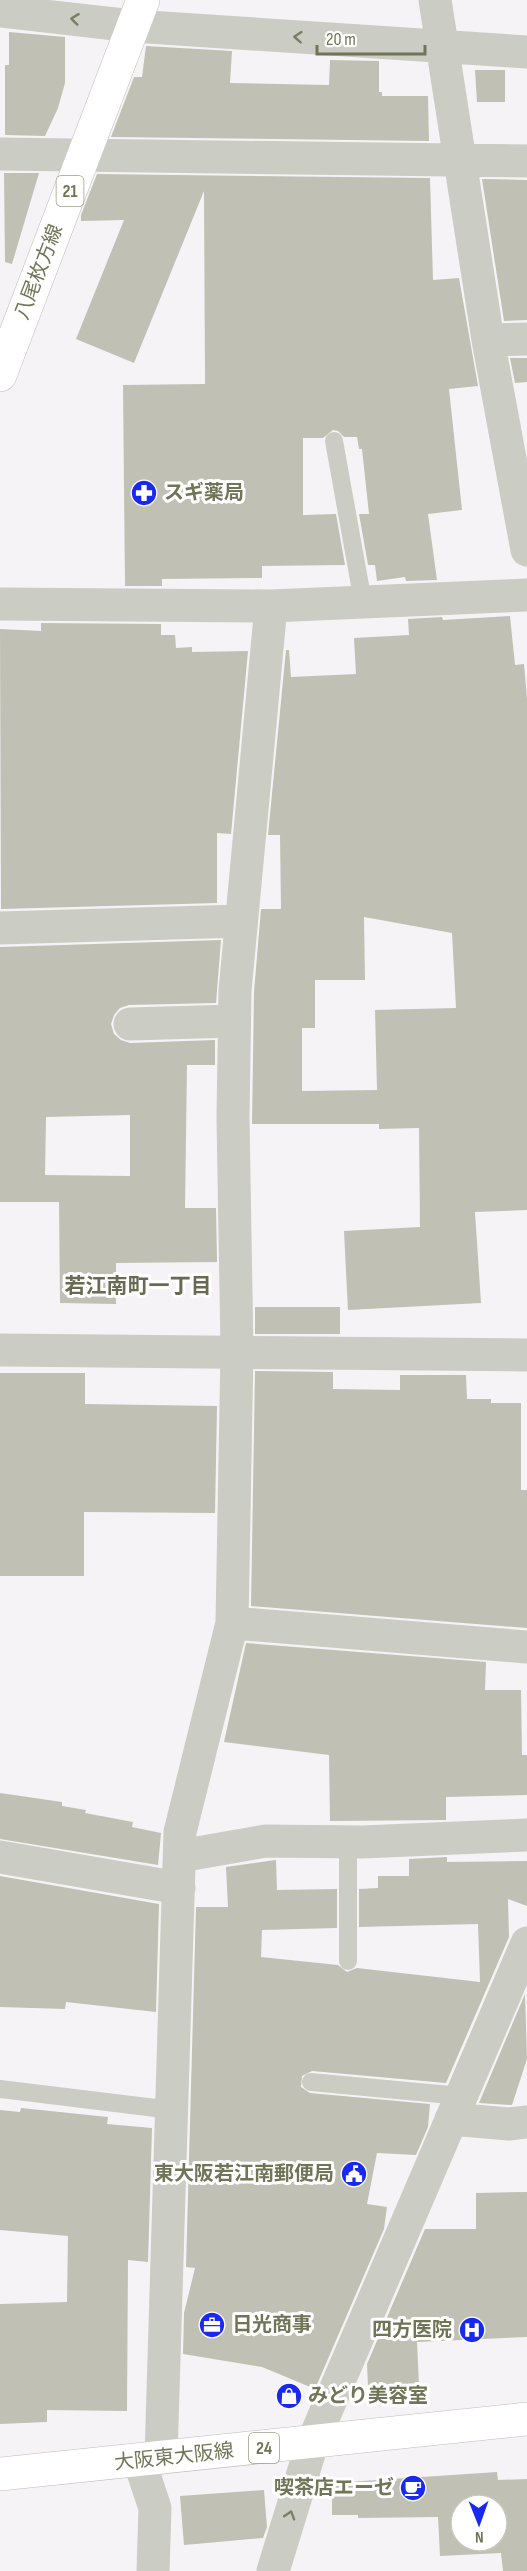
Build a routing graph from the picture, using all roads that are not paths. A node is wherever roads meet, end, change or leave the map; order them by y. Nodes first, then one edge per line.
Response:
1 (435, 0) edge
2 (0, 11) edge
3 (138, 11) edge
4 (441, 46) junction
5 (527, 52) edge
6 (0, 154) edge
7 (83, 155) junction
8 (462, 161) junction
9 (527, 161) edge
10 (527, 339) edge
11 (488, 340) junction
12 (0, 375) edge
13 (334, 441) dead end
14 (527, 550) edge
15 (527, 595) edge
16 (363, 602) junction
17 (0, 604) edge
18 (271, 606) junction
19 (241, 921) junction
20 (0, 928) edge
21 (234, 1021) junction
22 (130, 1024) dead end
23 (0, 1350) edge
24 (237, 1351) junction
25 (527, 1355) edge
26 (231, 1623) junction
27 (527, 1647) edge
28 (527, 1835) edge
29 (348, 1842) junction
30 (0, 1857) edge
31 (179, 1872) junction
32 (527, 1943) edge
33 (348, 1961) dead end
34 (311, 2082) dead end
35 (0, 2089) edge
36 (456, 2108) junction
37 (172, 2110) junction
38 (527, 2122) edge
39 (527, 2419) edge
40 (312, 2444) junction
41 (150, 2459) junction
42 (0, 2474) edge
43 (153, 2571) edge
44 (273, 2571) edge

1 - 4 street
3 -> 2 street
4 -> 3 street
3 - 7 main road, 八尾枚方線 / 21
4 - 5 street
4 - 8 street
6 - 7 street
7 - 8 street
7 - 12 main road, 八尾枚方線 / 21
8 - 9 street
8 - 11 street
10 - 11 street
11 - 14 street
13 - 16 lane
15 - 16 street
16 - 18 street
17 - 18 street
18 - 19 street
19 - 20 street
19 - 21 street
21 - 22 street
21 - 24 street
23 - 24 street
24 - 25 street
24 - 26 street
26 - 27 street
26 - 31 street
28 - 29 street
29 - 31 street
29 - 33 lane
30 - 31 street
31 - 37 street
32 - 36 street
34 - 36 lane
35 - 37 lane
36 - 38 street
36 - 40 street
37 - 41 street
39 - 40 main road, 大阪東大阪線 / 24
40 - 41 main road, 大阪東大阪線 / 24
44 -> 40 street
41 - 42 main road, 大阪東大阪線 / 24
41 - 43 street

